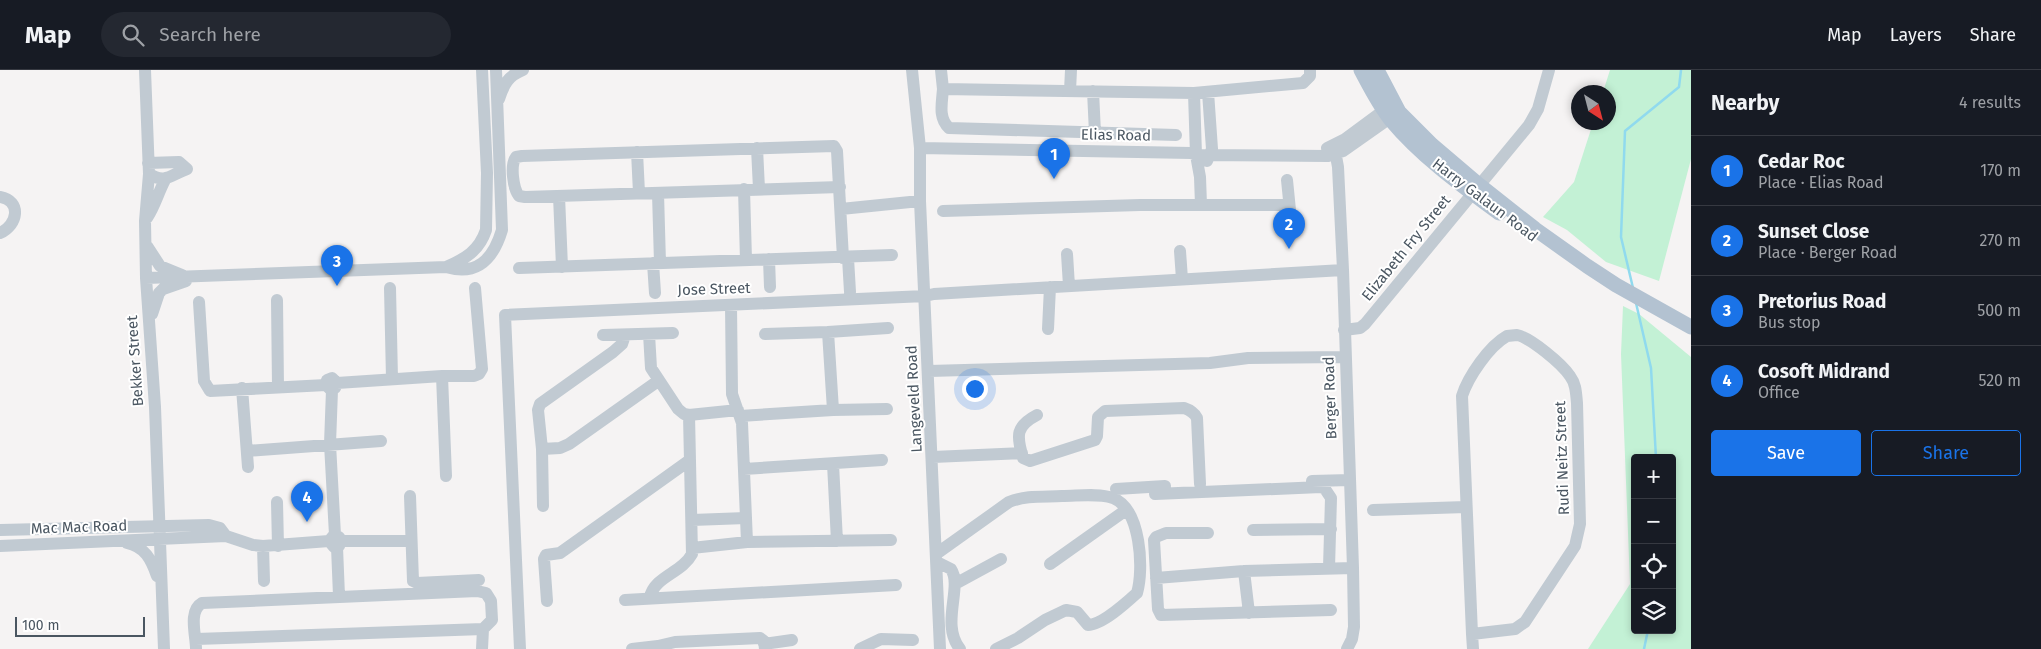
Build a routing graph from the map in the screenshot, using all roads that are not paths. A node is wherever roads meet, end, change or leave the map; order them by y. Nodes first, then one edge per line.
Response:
1 (145, 70) edge
2 (482, 70) edge
3 (494, 70) edge
4 (523, 70) edge
5 (912, 70) edge
6 (941, 70) edge
7 (1071, 70) edge
8 (1310, 70) edge
9 (1361, 70) edge
10 (1378, 70) edge
11 (1544, 71) edge
12 (943, 89) junction
13 (1070, 91) junction
14 (1093, 92) junction
15 (1208, 92) junction
16 (1194, 93) junction
17 (498, 101) junction
18 (484, 110) junction
19 (1392, 111) junction
20 (1095, 133) junction
21 (1176, 135) dead end
22 (757, 148) junction
23 (920, 148) junction
24 (1335, 149) junction
25 (637, 152) junction
26 (1194, 152) junction
27 (1211, 152) junction
28 (148, 168) junction
29 (1200, 177) junction
30 (165, 180) junction
31 (1287, 180) dead end
32 (840, 187) junction
33 (744, 189) junction
34 (759, 189) junction
35 (1475, 189) junction
36 (658, 192) junction
37 (639, 193) junction
38 (559, 196) junction
39 (0, 197) edge
40 (920, 201) junction
41 (1202, 205) junction
42 (1289, 205) junction
43 (841, 210) junction
44 (943, 211) dead end
45 (1291, 220) dead end
46 (145, 221) junction
47 (0, 233) edge
48 (147, 244) junction
49 (1180, 251) dead end
50 (1067, 254) dead end
51 (892, 255) dead end
52 (846, 258) junction
53 (769, 259) junction
54 (746, 260) junction
55 (656, 263) junction
56 (446, 267) junction
57 (562, 267) junction
58 (519, 268) dead end
59 (1343, 270) junction
60 (191, 277) junction
61 (146, 278) junction
62 (1182, 279) junction
63 (1069, 286) junction
64 (770, 287) dead end
65 (1050, 287) junction
66 (390, 288) dead end
67 (475, 288) dead end
68 (850, 292) dead end
69 (655, 293) dead end
70 (925, 296) junction
71 (277, 300) dead end
72 (199, 302) dead end
73 (730, 305) junction
74 (148, 323) junction
75 (1691, 327) edge
76 (888, 328) dead end
77 (1048, 329) dead end
78 (1344, 330) junction
79 (828, 332) junction
80 (673, 333) dead end
81 (649, 334) junction
82 (765, 334) dead end
83 (602, 335) dead end
84 (625, 335) junction
85 (1344, 357) junction
86 (929, 371) junction
87 (442, 376) junction
88 (392, 379) junction
89 (658, 381) junction
90 (278, 386) junction
91 (331, 386) junction
92 (242, 388) junction
93 (887, 408) dead end
94 (833, 410) junction
95 (739, 413) junction
96 (689, 415) junction
97 (1037, 415) dead end
98 (381, 441) dead end
99 (330, 444) junction
100 (542, 449) junction
101 (247, 451) junction
102 (1022, 453) junction
103 (933, 457) junction
104 (690, 460) junction
105 (882, 460) dead end
106 (833, 464) junction
107 (248, 467) dead end
108 (744, 469) junction
109 (446, 476) dead end
110 (1350, 480) junction
111 (1200, 484) junction
112 (1116, 489) dead end
113 (1155, 494) dead end
114 (410, 496) dead end
115 (277, 502) dead end
116 (543, 506) dead end
117 (1466, 507) junction
118 (1126, 510) junction
119 (1373, 510) dead end
120 (746, 518) junction
121 (692, 520) junction
122 (159, 526) junction
123 (33, 529) junction
124 (1331, 529) junction
125 (0, 530) edge
126 (1253, 530) dead end
127 (1208, 533) dead end
128 (226, 536) junction
129 (160, 540) junction
130 (891, 540) dead end
131 (336, 541) junction
132 (411, 541) junction
133 (837, 541) junction
134 (122, 542) junction
135 (747, 542) junction
136 (0, 546) edge
137 (34, 546) junction
138 (263, 546) junction
139 (278, 546) junction
140 (692, 548) junction
141 (936, 558) junction
142 (1001, 559) dead end
143 (1050, 564) dead end
144 (1330, 568) junction
145 (1353, 568) junction
146 (1244, 571) junction
147 (1156, 578) junction
148 (264, 580) dead end
149 (479, 580) dead end
150 (955, 584) junction
151 (896, 585) dead end
152 (161, 590) junction
153 (339, 596) junction
154 (650, 597) junction
155 (625, 600) dead end
156 (547, 601) dead end
157 (1331, 610) dead end
158 (1249, 613) junction
159 (483, 629) junction
160 (1472, 634) junction
161 (792, 640) dead end
162 (913, 640) dead end
163 (196, 644) edge
164 (706, 645) edge
165 (765, 647) edge
166 (866, 648) edge
167 (164, 649) edge
168 (482, 649) edge
169 (520, 649) edge
170 (632, 649) edge
171 (940, 649) edge
172 (960, 649) edge
173 (996, 649) edge
174 (1346, 649) edge
175 (1472, 649) edge

1 - 28 street, Bekker Street
2 - 18 street
3 - 17 street
3 - 18 street
4 - 17 street
5 - 23 street, Langeveld Road
6 - 12 street
7 - 13 street
8 - 15 street
9 - 19 main road, Harry Galaun Road
10 - 19 main road, Harry Galaun Road
11 - 35 street, Elizabeth Fry Street
12 - 13 street
12 - 20 street
13 - 14 street
14 - 16 street
14 - 20 street
15 - 16 street
15 - 27 street
16 - 26 street
17 - 56 street
18 - 56 street
19 - 24 street
19 - 35 main road, Harry Galaun Road
20 - 21 street
22 - 25 street
22 - 32 street
22 - 34 street
23 - 26 street, Elias Road
23 - 40 street, Langeveld Road
24 - 27 street, Elias Road
24 - 59 street, Berger Road
25 - 37 street
25 - 38 street
26 - 27 street, Elias Road
26 - 29 street
27 - 29 street
28 - 30 street
28 - 30 street
28 - 46 street, Bekker Street
29 - 41 street
30 - 46 street
31 - 42 street
32 - 34 street
32 - 43 street
33 - 34 street
33 - 36 street
33 - 54 street
35 - 75 main road, Harry Galaun Road
35 - 78 street, Elizabeth Fry Street
36 - 37 street
36 - 55 street
37 - 38 street
38 - 57 street
39 - 47 street
40 - 43 street
40 - 70 street, Langeveld Road
41 - 42 street
41 - 44 street
42 - 45 street
43 - 52 street
46 - 48 street, Bekker Street
48 - 60 street
48 - 61 street, Bekker Street
49 - 62 street
50 - 63 street
51 - 52 street
52 - 53 street
52 - 68 street
53 - 54 street
53 - 64 street
54 - 55 street
55 - 57 street
55 - 69 street
56 - 60 street
57 - 58 street
59 - 62 street, Jose Street
59 - 78 street, Berger Road
60 - 61 street
60 - 74 street
61 - 74 street, Bekker Street
62 - 63 street, Jose Street
63 - 65 street, Jose Street
65 - 70 street, Jose Street
65 - 77 street
66 - 88 street
67 - 87 street
70 - 73 street, Jose Street
70 - 86 street, Langeveld Road
71 - 90 street
72 - 92 street
73 - 95 street
73 - 169 street, Jose Street
74 - 122 street, Bekker Street
76 - 79 street
78 - 85 street, Berger Road
79 - 82 street
79 - 94 street
80 - 81 street
81 - 84 street
81 - 89 street
83 - 84 street
84 - 100 street
85 - 86 street
85 - 110 street, Berger Road
86 - 103 street, Langeveld Road
87 - 88 street
87 - 109 street
88 - 91 street
89 - 96 street
89 - 100 street
90 - 91 street
90 - 92 street
91 - 99 street
92 - 101 street
93 - 94 street
94 - 95 street
95 - 96 street
95 - 108 street
96 - 104 street
97 - 102 street
98 - 99 street
99 - 101 street
99 - 131 street
100 - 116 street
101 - 107 street
102 - 103 street
102 - 111 street
103 - 141 street, Langeveld Road
104 - 121 street
104 - 156 street
105 - 106 street
106 - 108 street
106 - 133 street
108 - 120 street
110 - 111 street
110 - 145 street, Berger Road
111 - 112 street
113 - 124 street
114 - 132 street
115 - 139 street
117 - 119 street
117 - 160 street, Rudi Neitz Street
117 - 160 street, Rudi Neitz Street
118 - 141 street
118 - 143 street
118 - 173 street
120 - 121 street
120 - 135 street
121 - 140 street
122 - 123 street, Mac Mac Road
122 - 128 street, Mac Mac Road
122 - 129 street, Bekker Street
123 - 125 street, Mac Mac Road
123 - 137 street
124 - 126 street
124 - 144 street
127 - 147 street
128 - 129 street, Mac Mac Road
128 - 138 street
129 - 134 street, Mac Mac Road
129 - 152 street, Bekker Street
130 - 133 street
131 - 132 street
131 - 139 street
131 - 153 street
132 - 149 street
133 - 135 street
134 - 137 street, Mac Mac Road
134 - 152 street
135 - 140 street
136 - 137 street, Mac Mac Road
138 - 139 street
138 - 148 street
140 - 154 street
141 - 150 street
141 - 171 street, Langeveld Road
142 - 150 street
144 - 145 street
144 - 146 street
145 - 174 street, Berger Road
146 - 147 street
146 - 158 street
147 - 158 street
150 - 172 street
151 - 154 street
152 - 167 street, Bekker Street
153 - 159 street
153 - 163 street
154 - 155 street
157 - 158 street
159 - 163 street
159 - 168 street
160 - 175 street, Rudi Neitz Street
161 - 165 street
162 - 166 street
164 - 165 street
164 - 170 street

